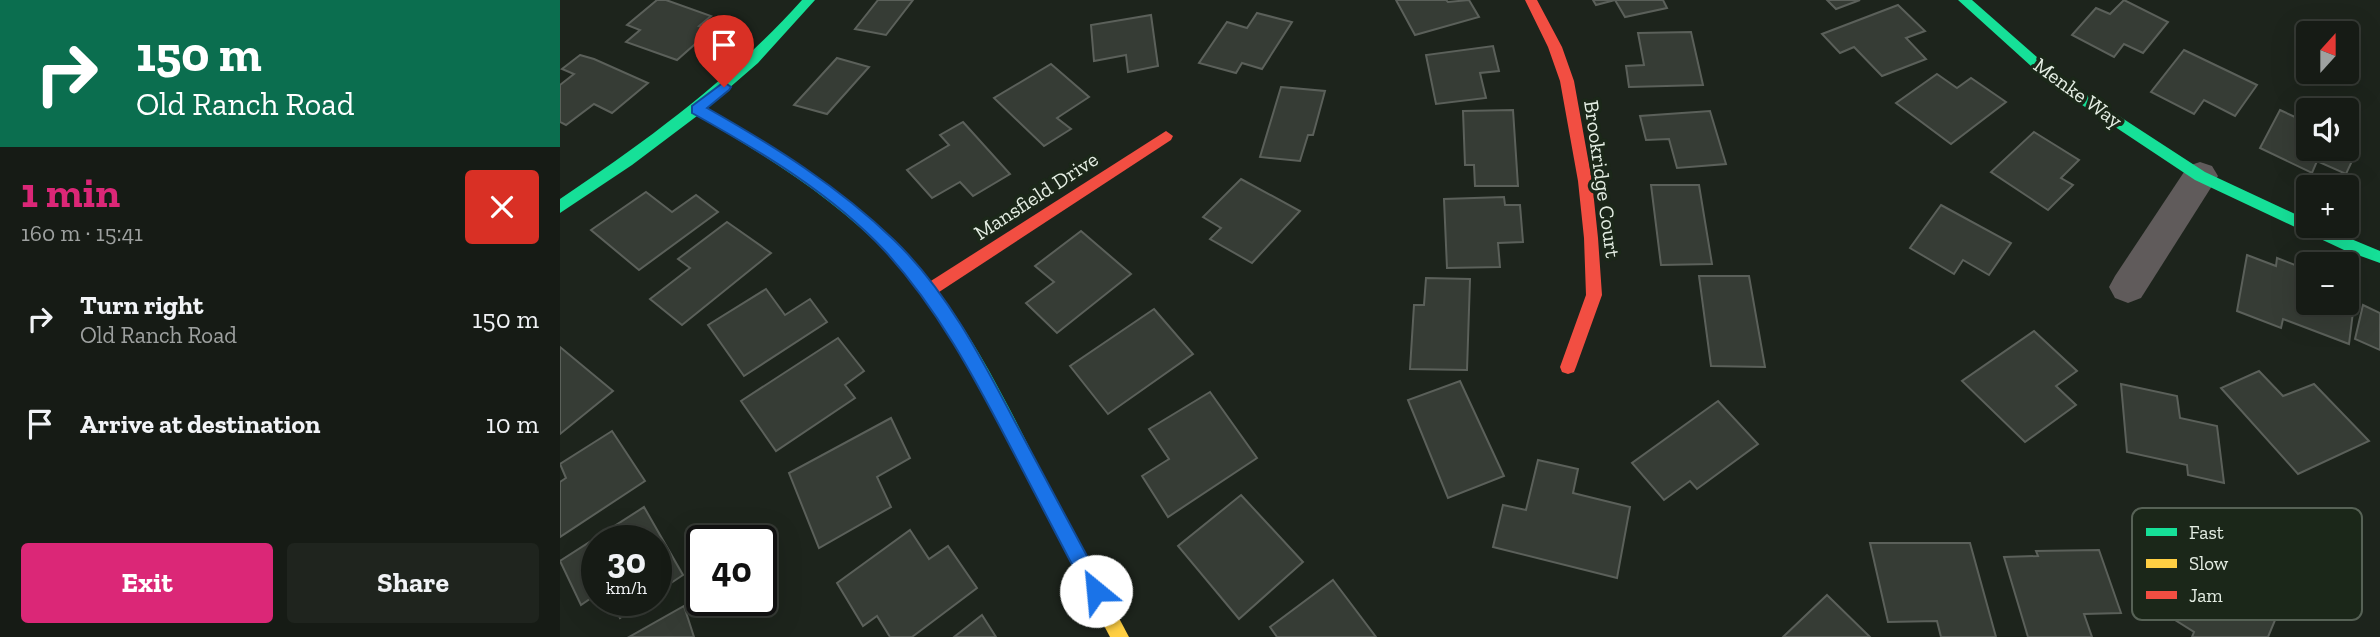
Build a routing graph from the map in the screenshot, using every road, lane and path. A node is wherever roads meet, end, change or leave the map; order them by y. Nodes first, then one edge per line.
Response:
1 (809, 0) edge
2 (1531, 0) edge
3 (1964, 0) edge
4 (697, 109) junction
5 (1167, 136) dead end
6 (2200, 176) junction
7 (560, 207) edge
8 (2380, 257) edge
9 (2127, 287) dead end
10 (928, 291) junction
11 (1568, 367) dead end
12 (1120, 637) edge

1 - 4 street
2 - 11 street, Brookridge Court
3 - 6 street, Menke Way
4 - 7 street
4 - 10 street
5 - 10 street, Mansfield Drive
6 - 8 street, Menke Way
6 - 9 street
10 - 12 street

